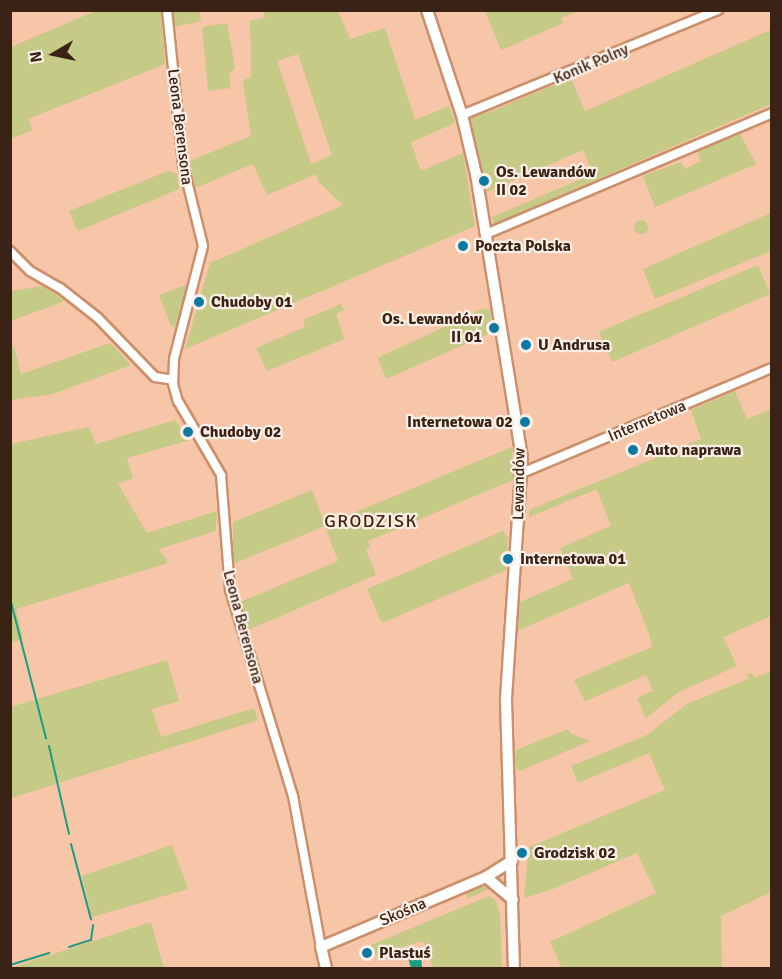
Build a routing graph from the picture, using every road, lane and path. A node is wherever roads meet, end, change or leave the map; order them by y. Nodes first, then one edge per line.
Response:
1 (167, 10) edge
2 (427, 10) edge
3 (718, 10) edge
4 (771, 113) edge
5 (462, 115) junction
6 (486, 234) junction
7 (10, 251) edge
8 (771, 368) edge
9 (173, 380) junction
10 (522, 473) junction
11 (512, 861) junction
12 (486, 877) junction
13 (513, 900) junction
14 (321, 947) junction
15 (326, 969) edge
16 (514, 969) edge

1 - 9 street, Leona Berensona
2 - 5 street, Lewandów
3 - 5 street, Konik Polny
4 - 6 street
5 - 6 street, Lewandów
6 - 10 street, Lewandów
7 - 9 street
8 - 10 street, Internetowa
9 - 14 street, Leona Berensona
10 - 11 street, Lewandów
11 - 12 street, Skośna
11 - 13 street, Lewandów
12 - 13 street
12 - 14 street, Skośna
13 - 16 street, Lewandów
14 - 15 street, Leona Berensona

